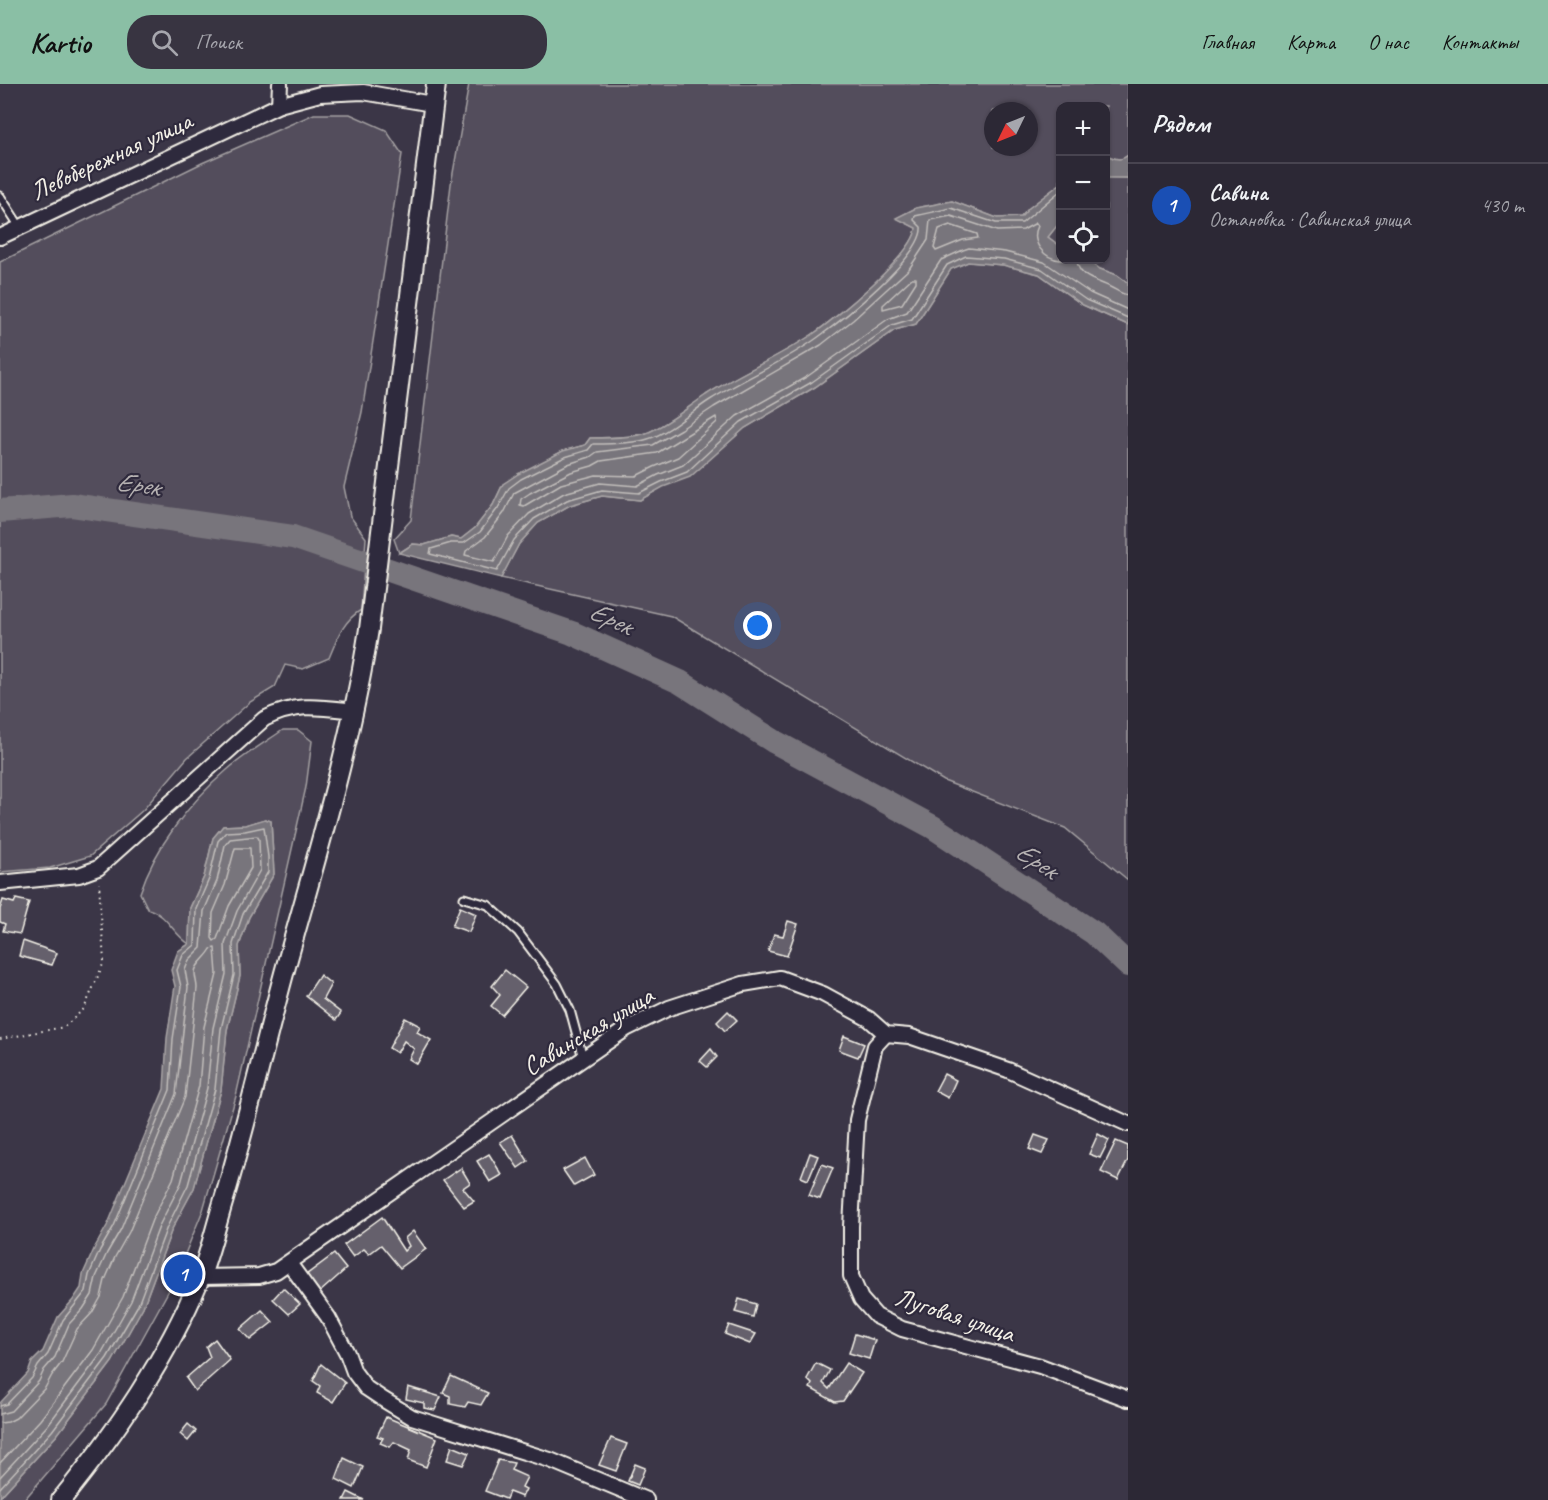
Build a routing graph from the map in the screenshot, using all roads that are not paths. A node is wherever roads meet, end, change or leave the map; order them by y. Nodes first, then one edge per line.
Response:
1 (280, 84) edge
2 (436, 84) edge
3 (432, 104) junction
4 (279, 105) junction
5 (0, 196) edge
6 (20, 227) junction
7 (0, 237) edge
8 (355, 711) junction
9 (0, 883) edge
10 (464, 898) dead end
11 (886, 1034) junction
12 (584, 1058) junction
13 (1128, 1124) edge
14 (289, 1263) junction
15 (200, 1277) junction
16 (1128, 1399) edge
17 (61, 1500) edge
18 (646, 1500) edge

1 - 4 street
2 - 3 street
3 - 4 street, Левобережная улица
3 - 8 street
4 - 6 street, Левобережная улица
5 - 6 lane
6 - 7 street, Левобережная улица
8 - 9 street
8 - 15 street
10 - 12 lane
11 - 12 street, Савинская улица
11 - 13 street
11 - 16 street, Луговая улица
12 - 14 street, Савинская улица
14 - 15 street, Савинская улица
14 - 18 street
15 - 17 street

